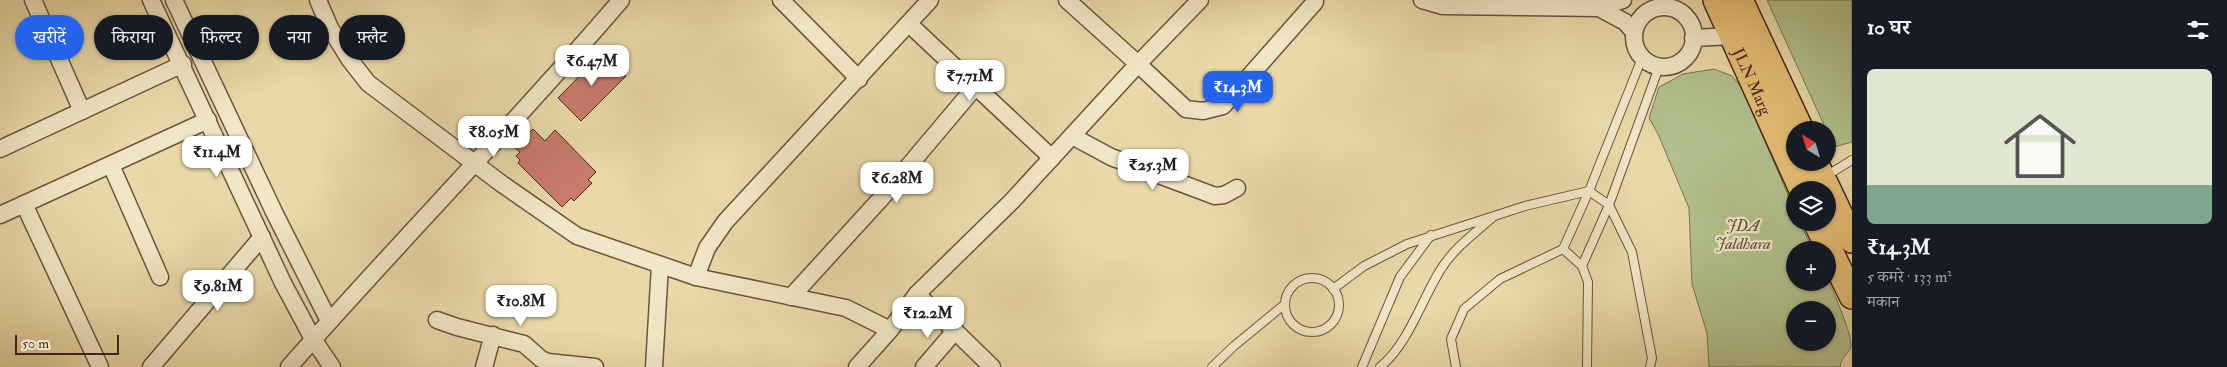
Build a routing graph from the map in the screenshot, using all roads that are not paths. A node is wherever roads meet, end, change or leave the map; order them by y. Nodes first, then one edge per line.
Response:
1 (33, 0) edge
2 (151, 0) edge
3 (174, 0) edge
4 (318, 0) edge
5 (781, 0) edge
6 (930, 0) edge
7 (1069, 0) edge
8 (1200, 0) edge
9 (1422, 0) edge
10 (1623, 0) edge
11 (1716, 0) edge
12 (616, 2) edge
13 (1315, 2) dead end
14 (1674, 4) edge
15 (1599, 8) junction
16 (1744, 9) edge
17 (909, 24) junction
18 (1634, 32) junction
19 (1732, 36) junction
20 (1693, 38) junction
21 (1642, 58) junction
22 (183, 64) junction
23 (1138, 64) junction
24 (1659, 67) junction
25 (859, 79) junction
26 (976, 86) junction
27 (82, 112) junction
28 (208, 120) junction
29 (1797, 121) edge
30 (1072, 136) junction
31 (0, 149) edge
32 (1052, 158) junction
33 (1852, 160) edge
34 (475, 164) junction
35 (111, 165) junction
36 (1813, 177) edge
37 (1237, 188) dead end
38 (1588, 191) junction
39 (24, 204) junction
40 (1609, 205) junction
41 (0, 215) edge
42 (1494, 215) junction
43 (1820, 231) edge
44 (1850, 232) edge
45 (1431, 235) junction
46 (262, 238) junction
47 (1563, 249) junction
48 (660, 264) junction
49 (1582, 266) junction
50 (160, 277) dead end
51 (696, 277) junction
52 (1333, 289) junction
53 (917, 294) junction
54 (1852, 296) edge
55 (792, 297) junction
56 (1285, 304) junction
57 (437, 320) dead end
58 (329, 321) junction
59 (890, 330) junction
60 (955, 331) junction
61 (493, 336) junction
62 (314, 339) junction
63 (1652, 358) junction
64 (539, 363) edge
65 (985, 365) edge
66 (100, 367) edge
67 (151, 367) edge
68 (289, 367) edge
69 (332, 367) edge
70 (484, 367) edge
71 (595, 367) edge
72 (654, 367) edge
73 (857, 367) edge
74 (924, 367) edge
75 (1212, 367) edge
76 (1362, 367) edge
77 (1380, 367) edge
78 (1456, 367) edge
79 (1587, 367) edge
80 (1650, 367) edge
81 (1658, 367) edge

1 - 27 street
2 - 22 street
3 - 58 street
4 - 34 street
5 - 25 street
6 - 17 street
7 - 23 street
8 - 23 street
9 - 15 street
10 - 15 street
11 - 19 main road, JLN Marg
12 - 34 street
13 - 23 street
14 - 18 street
14 - 20 street
15 - 18 street
16 - 29 main road, JLN Marg
17 - 25 street
17 - 26 street
18 - 21 street
19 - 20 street
19 - 36 main road, JLN Marg
20 - 24 street
21 - 24 street
21 - 38 lane
22 - 27 street
22 - 28 street
23 - 30 street
24 - 40 lane
25 - 51 street
26 - 32 street
26 - 55 street
27 - 31 street
28 - 35 street
28 - 46 street
30 - 32 street
30 - 37 street
32 - 53 street
33 - 36 lane
34 - 48 street
34 - 58 street
35 - 39 street
35 - 50 street
36 - 44 main road, JLN Marg
38 - 40 lane
38 - 42 lane
38 - 47 lane
39 - 41 street
39 - 66 street
40 - 49 lane
40 - 63 lane
42 - 45 lane
42 - 77 lane
43 - 54 main road
45 - 52 lane
45 - 76 lane
46 - 62 street
46 - 67 street
47 - 49 lane
47 - 78 lane
48 - 51 street
48 - 72 street
49 - 79 lane
51 - 55 street
52 - 56 lane
52 - 56 lane
53 - 59 street
53 - 60 street
55 - 59 street
56 - 75 lane
57 - 61 street
58 - 62 street
59 - 73 street
60 - 65 street
60 - 74 street
61 - 64 street
61 - 70 street
62 - 68 street
62 - 69 street
63 - 80 lane
63 - 81 lane
64 - 71 street

